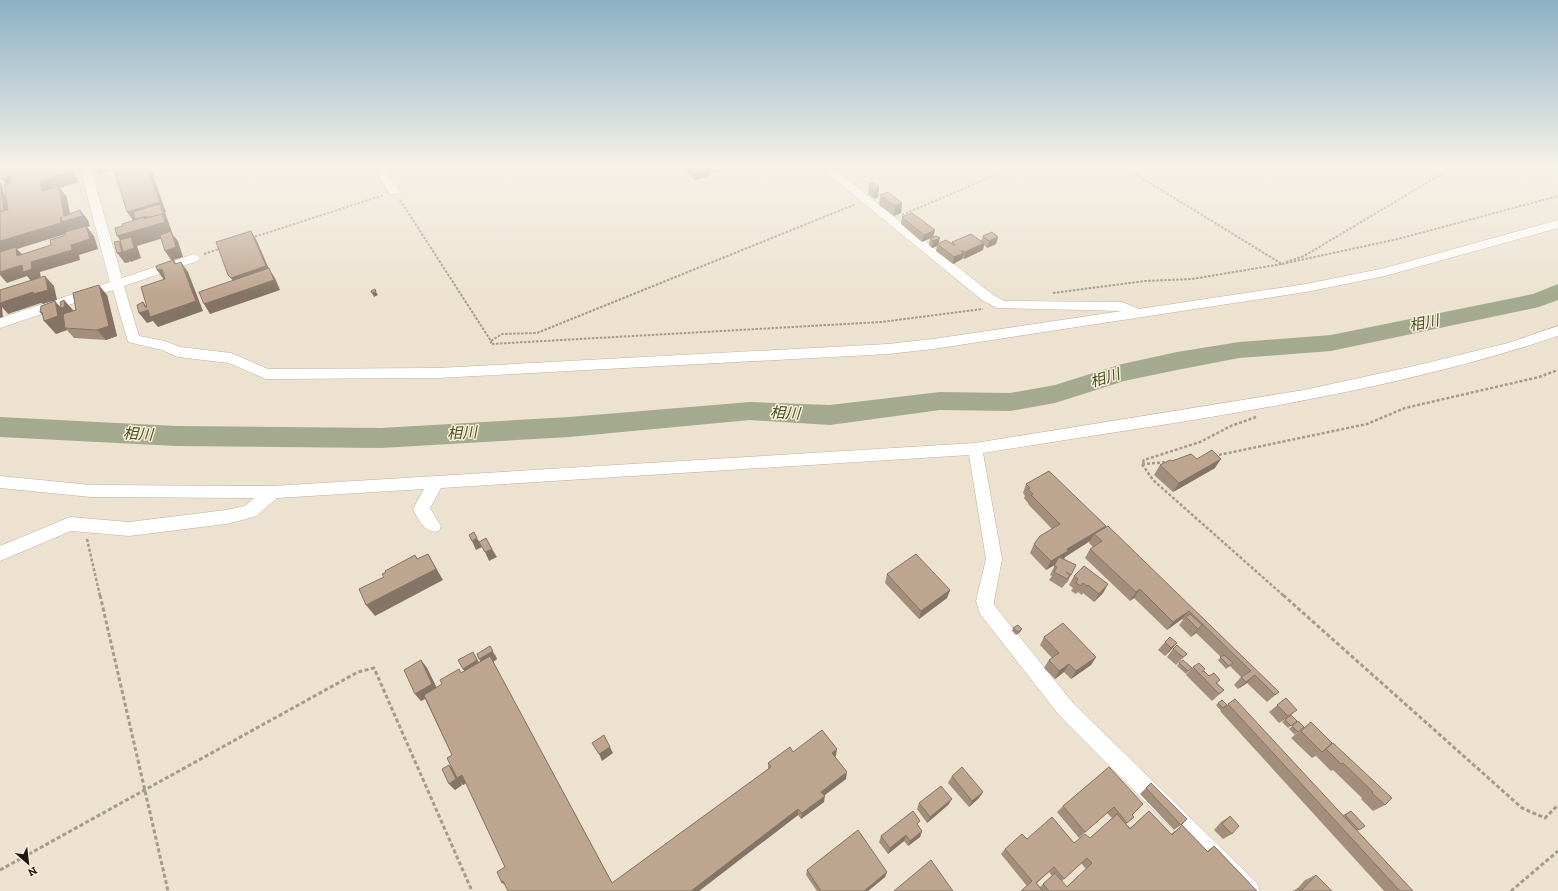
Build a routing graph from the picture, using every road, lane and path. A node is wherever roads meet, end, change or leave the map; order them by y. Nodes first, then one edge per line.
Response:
1 (97, 211) edge
2 (336, 211) edge
3 (406, 211) edge
4 (840, 211) edge
5 (879, 211) edge
6 (913, 211) edge
7 (1195, 211) edge
8 (1380, 211) edge
9 (1504, 211) edge
10 (891, 220) junction
11 (1558, 224) edge
12 (245, 240) edge
13 (223, 247) edge
14 (194, 258) joint
15 (1282, 264) junction
16 (117, 284) junction
17 (1050, 294) dead end
18 (1002, 305) junction
19 (1138, 314) junction
20 (0, 323) edge
21 (1558, 332) edge
22 (491, 341) junction
23 (1558, 370) edge
24 (1259, 416) dead end
25 (974, 449) junction
26 (1208, 457) edge
27 (1171, 462) edge
28 (1142, 464) junction
29 (0, 482) edge
30 (435, 484) junction
31 (273, 492) junction
32 (433, 526) dead end
33 (92, 527) junction
34 (0, 554) edge
35 (144, 790) junction
36 (1558, 805) edge
37 (1558, 852) edge
38 (0, 870) edge
39 (168, 891) edge
40 (472, 891) edge
41 (1249, 891) edge
42 (1511, 891) edge

1 - 16 street
2 - 12 path
3 - 22 path
4 - 22 path
5 - 10 street
6 - 10 path
7 - 15 path
8 - 15 path
9 - 15 path
10 - 18 street
11 - 19 street
13 - 14 path
14 - 16 street
15 - 17 path
16 - 19 street
16 - 20 street
18 - 19 street
18 - 22 path
21 - 25 street
23 - 26 path
24 - 28 path
25 - 30 street
25 - 41 street
27 - 28 path
28 - 36 path
29 - 31 street
30 - 31 street
30 - 32 street
31 - 33 street
33 - 34 street
33 - 35 path
35 - 38 path
35 - 39 path
35 - 40 path
37 - 42 path

